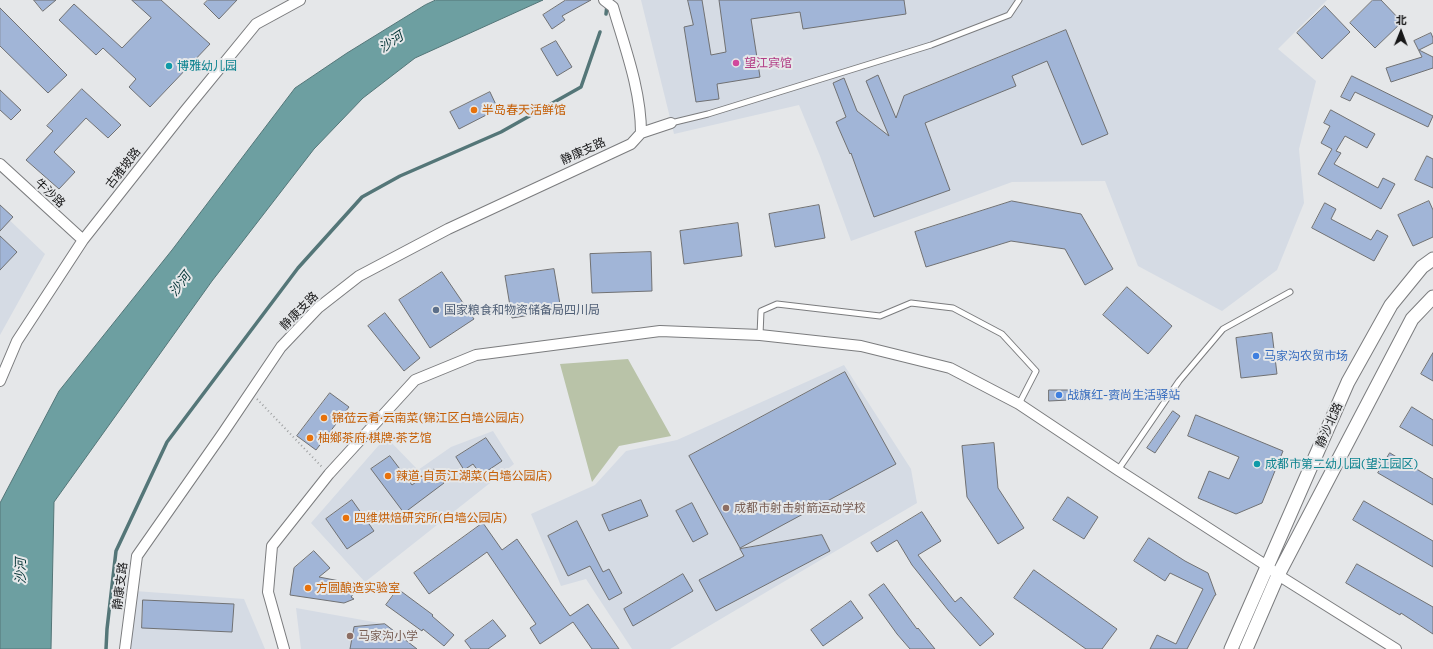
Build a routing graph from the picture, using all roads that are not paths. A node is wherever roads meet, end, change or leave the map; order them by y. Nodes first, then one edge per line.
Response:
1 (300, 0) edge
2 (604, 0) edge
3 (1019, 0) edge
4 (671, 123) joint
5 (641, 133) junction
6 (0, 164) edge
7 (83, 240) junction
8 (1433, 259) edge
9 (1290, 292) dead end
10 (1433, 297) edge
11 (760, 335) junction
12 (0, 381) edge
13 (1019, 404) junction
14 (1118, 470) junction
15 (1267, 566) junction
16 (1278, 575) junction
17 (125, 649) edge
18 (284, 649) edge
19 (1231, 649) edge
20 (1246, 649) edge
21 (1396, 649) edge

1 - 7 street, 古雅坡路
2 - 5 street
3 - 4 lane
4 - 5 street, 静康支路
5 - 17 street, 静康支路
6 - 7 street, 牛沙路
7 - 12 street, 古雅坡路
8 - 15 street, 静沙北路
9 - 14 lane
10 - 16 street, 静沙北路
11 - 13 street
11 - 13 lane
11 - 18 street
13 - 14 street
14 - 15 street
15 - 16 street
15 - 19 street, 静沙北路
16 - 20 street, 静沙北路
16 - 21 street

